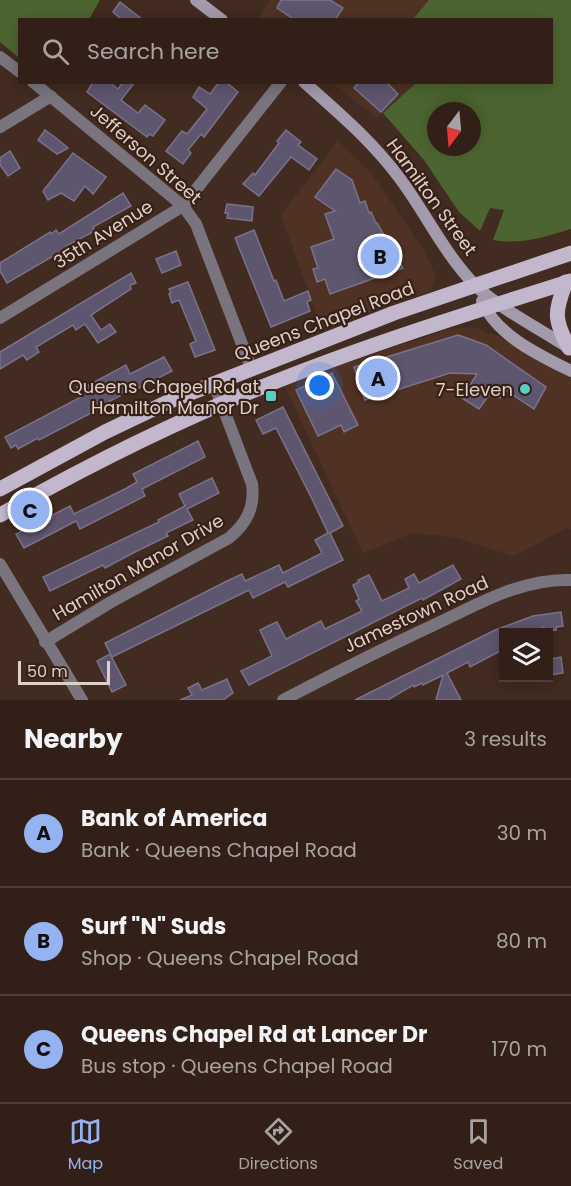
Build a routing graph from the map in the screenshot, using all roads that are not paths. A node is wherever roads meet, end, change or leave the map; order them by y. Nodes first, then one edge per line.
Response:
1 (196, 0) edge
2 (219, 18) edge
3 (0, 57) edge
4 (18, 70) edge
5 (36, 84) edge
6 (279, 84) edge
7 (306, 84) edge
8 (51, 96) junction
9 (0, 127) edge
10 (183, 206) junction
11 (571, 253) edge
12 (568, 281) edge
13 (476, 286) junction
14 (492, 305) junction
15 (0, 318) edge
16 (570, 349) edge
17 (252, 370) junction
18 (571, 371) edge
19 (214, 384) junction
20 (222, 404) junction
21 (0, 489) edge
22 (0, 515) edge
23 (0, 564) edge
24 (571, 580) edge
25 (45, 642) junction
26 (82, 700) edge
27 (283, 700) edge

1 - 2 main road
3 - 4 street
5 - 8 street, Jefferson Street
6 - 10 street, 35th Avenue
7 - 13 main road, Hamilton Street
8 - 9 street
8 - 10 street, Jefferson Street
10 - 15 street, 35th Avenue
10 - 17 street, Jefferson Street
11 - 13 main road, Queens Chapel Road
12 - 14 main road
12 - 16 main road
13 - 14 main road, Hamilton Street
13 - 17 main road, Queens Chapel Road
14 - 16 main road
14 - 18 main road, Hamilton Street
14 - 20 main road
17 - 19 main road, Queens Chapel Road
19 - 20 street, Hamilton Manor Drive
19 - 21 main road, Queens Chapel Road
20 - 22 main road
20 - 25 street, Hamilton Manor Drive
23 - 25 street
24 - 27 street, Jamestown Road
25 - 26 street

